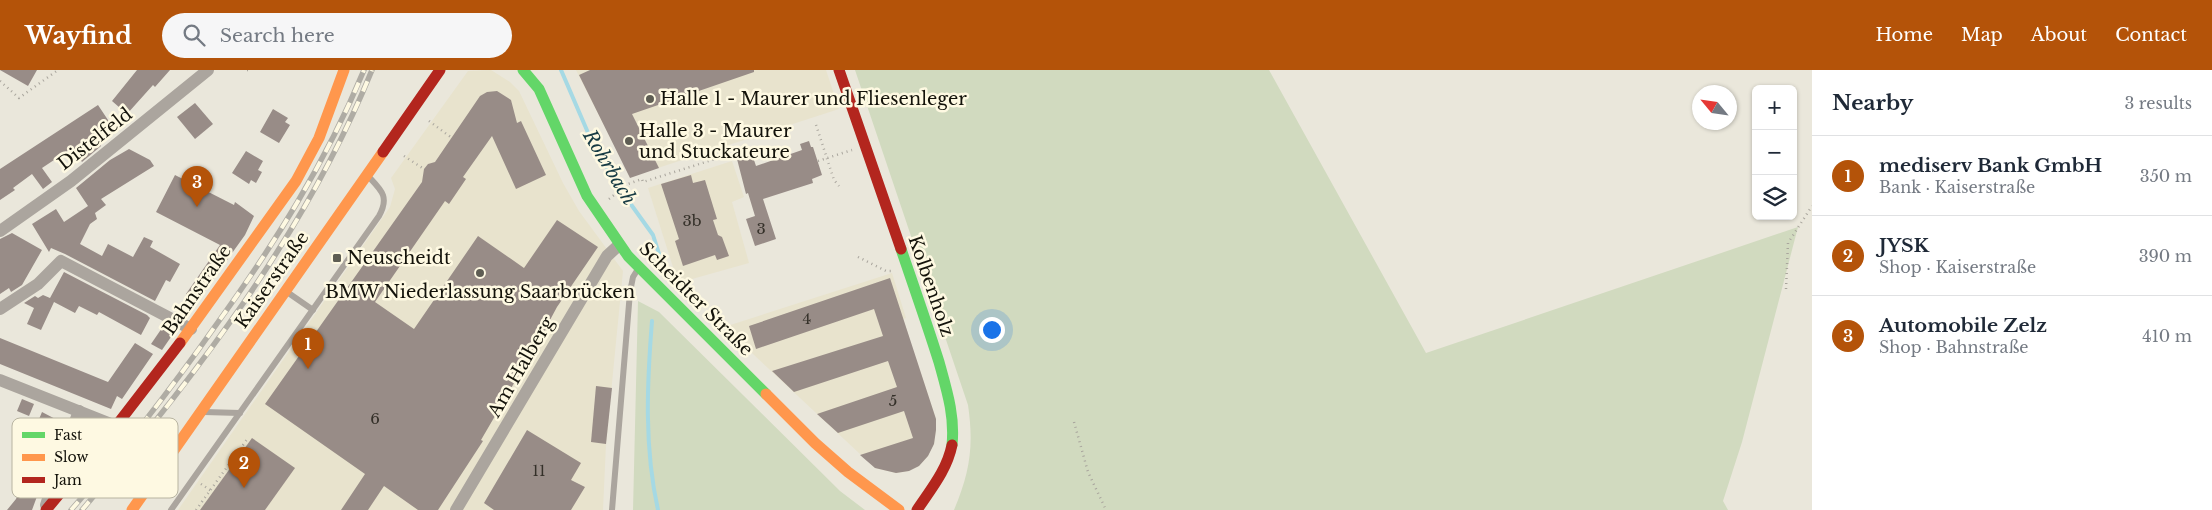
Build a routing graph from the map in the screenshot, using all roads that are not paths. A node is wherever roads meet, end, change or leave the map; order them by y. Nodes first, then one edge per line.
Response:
1 (208, 70) edge
2 (344, 70) edge
3 (440, 70) edge
4 (523, 70) edge
5 (839, 70) edge
6 (367, 175) junction
7 (0, 231) edge
8 (620, 245) junction
9 (638, 268) junction
10 (286, 291) junction
11 (0, 309) edge
12 (313, 310) junction
13 (191, 329) junction
14 (0, 380) edge
15 (79, 411) junction
16 (200, 412) junction
17 (240, 413) junction
18 (76, 418) edge
19 (96, 418) edge
20 (122, 418) edge
21 (178, 444) edge
22 (56, 498) edge
23 (140, 498) edge
24 (46, 510) edge
25 (132, 510) edge
26 (171, 510) edge
27 (456, 510) edge
28 (612, 510) edge
29 (900, 510) edge
30 (917, 510) edge

1 - 7 street, Distelfeld
2 - 13 main road, Bahnstraße
3 - 6 main road, Kaiserstraße
4 - 8 main road, Scheidter Straße
5 - 30 main road, Kolbenholz
6 - 10 main road, Kaiserstraße
6 - 12 lane
8 - 9 main road, Scheidter Straße
8 - 27 street, Am Halberg
9 - 28 lane
9 - 29 main road, Scheidter Straße
10 - 12 lane
10 - 16 main road, Kaiserstraße
11 - 13 street
12 - 17 lane
13 - 20 main road, Bahnstraße
14 - 15 street
15 - 18 street, Bahnstraße
15 - 19 street
16 - 17 lane
16 - 21 main road, Kaiserstraße
17 - 26 lane
22 - 24 main road, Bahnstraße
23 - 25 main road, Kaiserstraße

